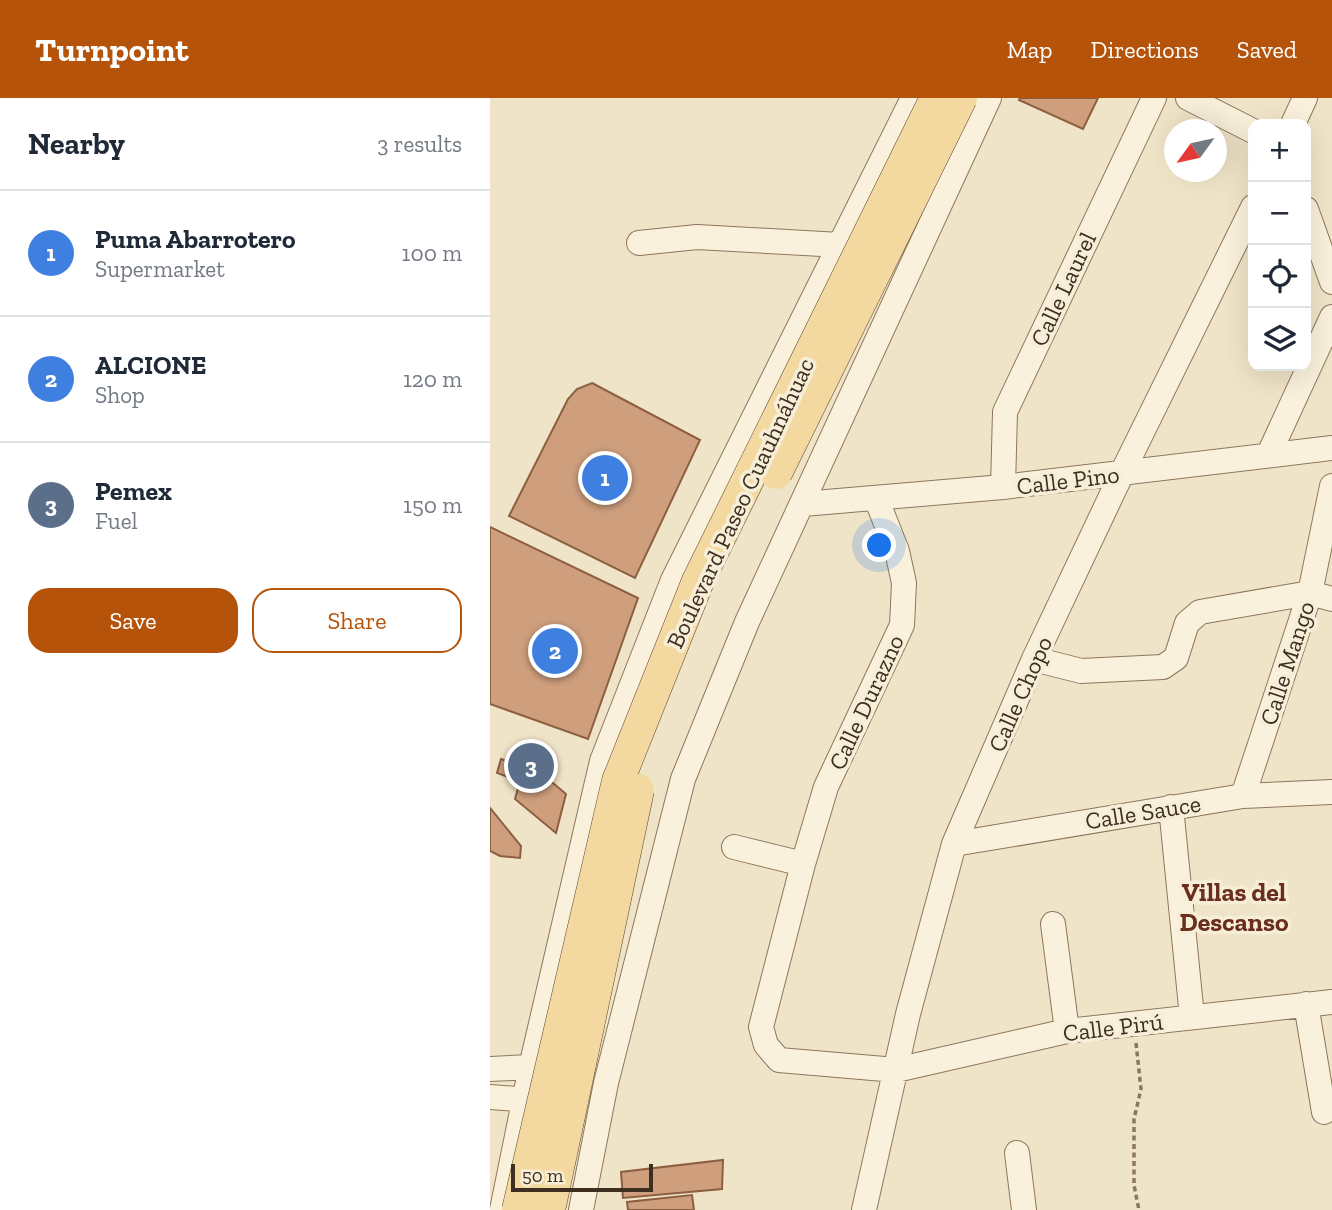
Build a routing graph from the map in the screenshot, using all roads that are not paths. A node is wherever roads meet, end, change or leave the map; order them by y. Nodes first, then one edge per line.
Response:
1 (913, 98) edge
2 (936, 98) edge
3 (961, 98) edge
4 (989, 98) edge
5 (1154, 98) edge
6 (1188, 98) edge
7 (1305, 98) edge
8 (1295, 119) edge
9 (1248, 128) edge
10 (1248, 217) edge
11 (1311, 223) edge
12 (639, 243) dead end
13 (840, 245) junction
14 (1332, 282) edge
15 (1332, 317) edge
16 (1332, 448) edge
17 (1269, 454) junction
18 (1122, 473) junction
19 (1332, 486) edge
20 (1003, 487) junction
21 (876, 498) junction
22 (803, 504) junction
23 (1321, 596) edge
24 (1034, 659) junction
25 (1332, 792) edge
26 (1243, 796) junction
27 (1171, 807) junction
28 (954, 844) junction
29 (734, 847) dead end
30 (803, 864) junction
31 (1053, 924) dead end
32 (1332, 1002) edge
33 (1306, 1004) junction
34 (1192, 1017) junction
35 (1067, 1031) junction
36 (531, 1067) junction
37 (490, 1069) edge
38 (897, 1070) junction
39 (606, 1083) junction
40 (490, 1097) edge
41 (525, 1099) junction
42 (601, 1110) junction
43 (1324, 1112) dead end
44 (1017, 1153) dead end
45 (502, 1210) edge
46 (518, 1210) edge
47 (549, 1210) edge
48 (581, 1210) edge
49 (864, 1210) edge
50 (1024, 1210) edge

1 - 13 street, Boulevard Paseo Cuauhnáhuac
2 - 46 main road, Boulevard Paseo Cuauhnáhuac, bridge
3 - 47 main road, Boulevard Paseo Cuauhnáhuac, bridge
4 - 22 street
5 - 20 street, Calle Laurel
6 - 9 street
7 - 8 street
10 - 18 street, Calle Chopo
11 - 14 street
12 - 13 street
13 - 36 street, Boulevard Paseo Cuauhnáhuac
15 - 17 street
16 - 17 street, Calle Pino
17 - 18 street, Calle Pino
18 - 20 street, Calle Pino
18 - 24 street, Calle Chopo
19 - 23 street, Calle Mango
20 - 21 street, Calle Pino
21 - 22 street, Calle Pino
21 - 30 street, Calle Durazno
22 - 39 street
23 - 24 street
23 - 26 street, Calle Mango
24 - 28 street, Calle Chopo
25 - 26 street, Calle Sauce
26 - 27 street, Calle Sauce
27 - 28 street, Calle Sauce
27 - 34 street
28 - 38 street, Calle Chopo
29 - 30 street
30 - 38 street, Calle Durazno
31 - 35 street
32 - 33 street, Calle Pirú
33 - 34 street, Calle Pirú
33 - 43 street
34 - 35 street, Calle Pirú
35 - 38 street, Calle Pirú
36 - 37 street
36 - 39 street
36 - 41 street, Boulevard Paseo Cuauhnáhuac
38 - 49 street, Calle Chopo
39 - 42 street
40 - 41 street
41 - 42 street
41 - 45 street, Boulevard Paseo Cuauhnáhuac
42 - 48 street
44 - 50 street

